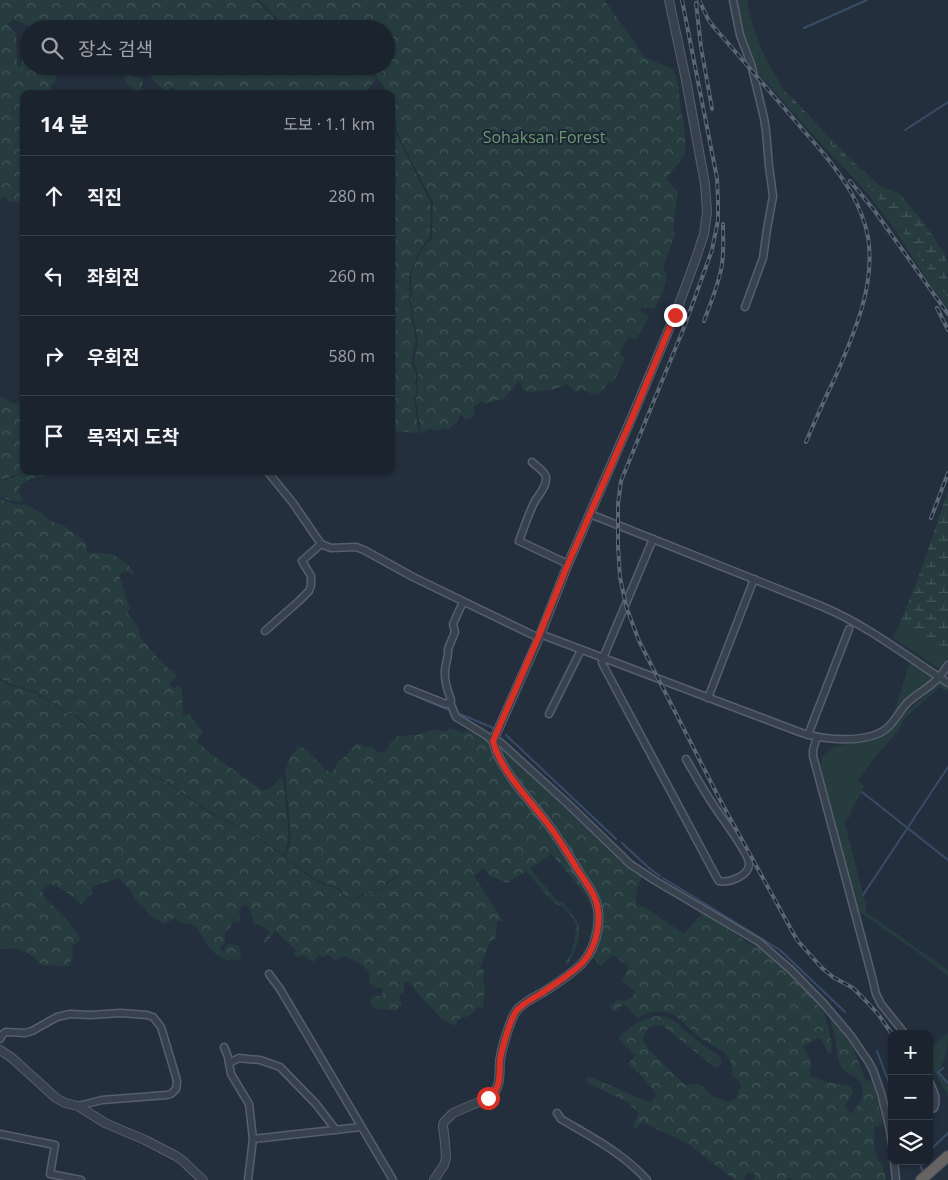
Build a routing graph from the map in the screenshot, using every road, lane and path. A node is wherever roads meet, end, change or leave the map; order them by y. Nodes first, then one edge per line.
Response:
1 (669, 0) edge
2 (733, 0) edge
3 (746, 307) dead end
4 (532, 462) dead end
5 (269, 475) edge
6 (590, 514) junction
7 (653, 539) junction
8 (321, 544) junction
9 (568, 564) junction
10 (754, 579) junction
11 (463, 602) junction
12 (849, 629) dead end
13 (265, 631) dead end
14 (539, 636) junction
15 (581, 650) junction
16 (603, 658) junction
17 (948, 665) edge
18 (939, 676) junction
19 (948, 683) edge
20 (408, 689) dead end
21 (708, 698) junction
22 (452, 708) junction
23 (549, 714) dead end
24 (808, 735) junction
25 (817, 737) junction
26 (493, 741) junction
27 (686, 759) dead end
28 (269, 974) dead end
29 (902, 1030) edge
30 (0, 1040) edge
31 (224, 1047) dead end
32 (0, 1050) edge
33 (229, 1063) junction
34 (933, 1089) edge
35 (78, 1106) junction
36 (933, 1108) edge
37 (557, 1113) dead end
38 (888, 1120) edge
39 (361, 1127) junction
40 (336, 1130) junction
41 (0, 1134) edge
42 (253, 1139) junction
43 (948, 1156) edge
44 (894, 1165) edge
45 (81, 1180) edge
46 (202, 1180) edge
47 (248, 1180) edge
48 (393, 1180) edge
49 (434, 1180) edge
50 (647, 1180) edge
51 (896, 1180) edge
52 (922, 1180) edge

1 - 6 street
2 - 3 street
4 - 9 street
5 - 8 street
6 - 7 street
6 - 9 street
7 - 10 street
7 - 16 street
8 - 11 street
8 - 13 street
9 - 14 street
10 - 18 street
10 - 21 street
11 - 14 street
11 - 22 street
12 - 24 street
14 - 15 street
14 - 26 street
15 - 16 street
15 - 23 street
16 - 21 street
16 - 27 street
17 - 18 street
18 - 19 street
18 - 25 street
20 - 22 street
21 - 24 street
22 - 26 street
24 - 25 street
25 - 29 street
26 - 38 street
26 - 49 street
28 - 39 street
30 - 35 street
31 - 33 street
32 - 35 street
33 - 40 street
33 - 42 street
34 - 36 street
35 - 46 street
37 - 50 street
39 - 40 street
39 - 48 street
40 - 42 street
41 - 45 street
42 - 47 street
43 - 52 highway
44 - 51 street

